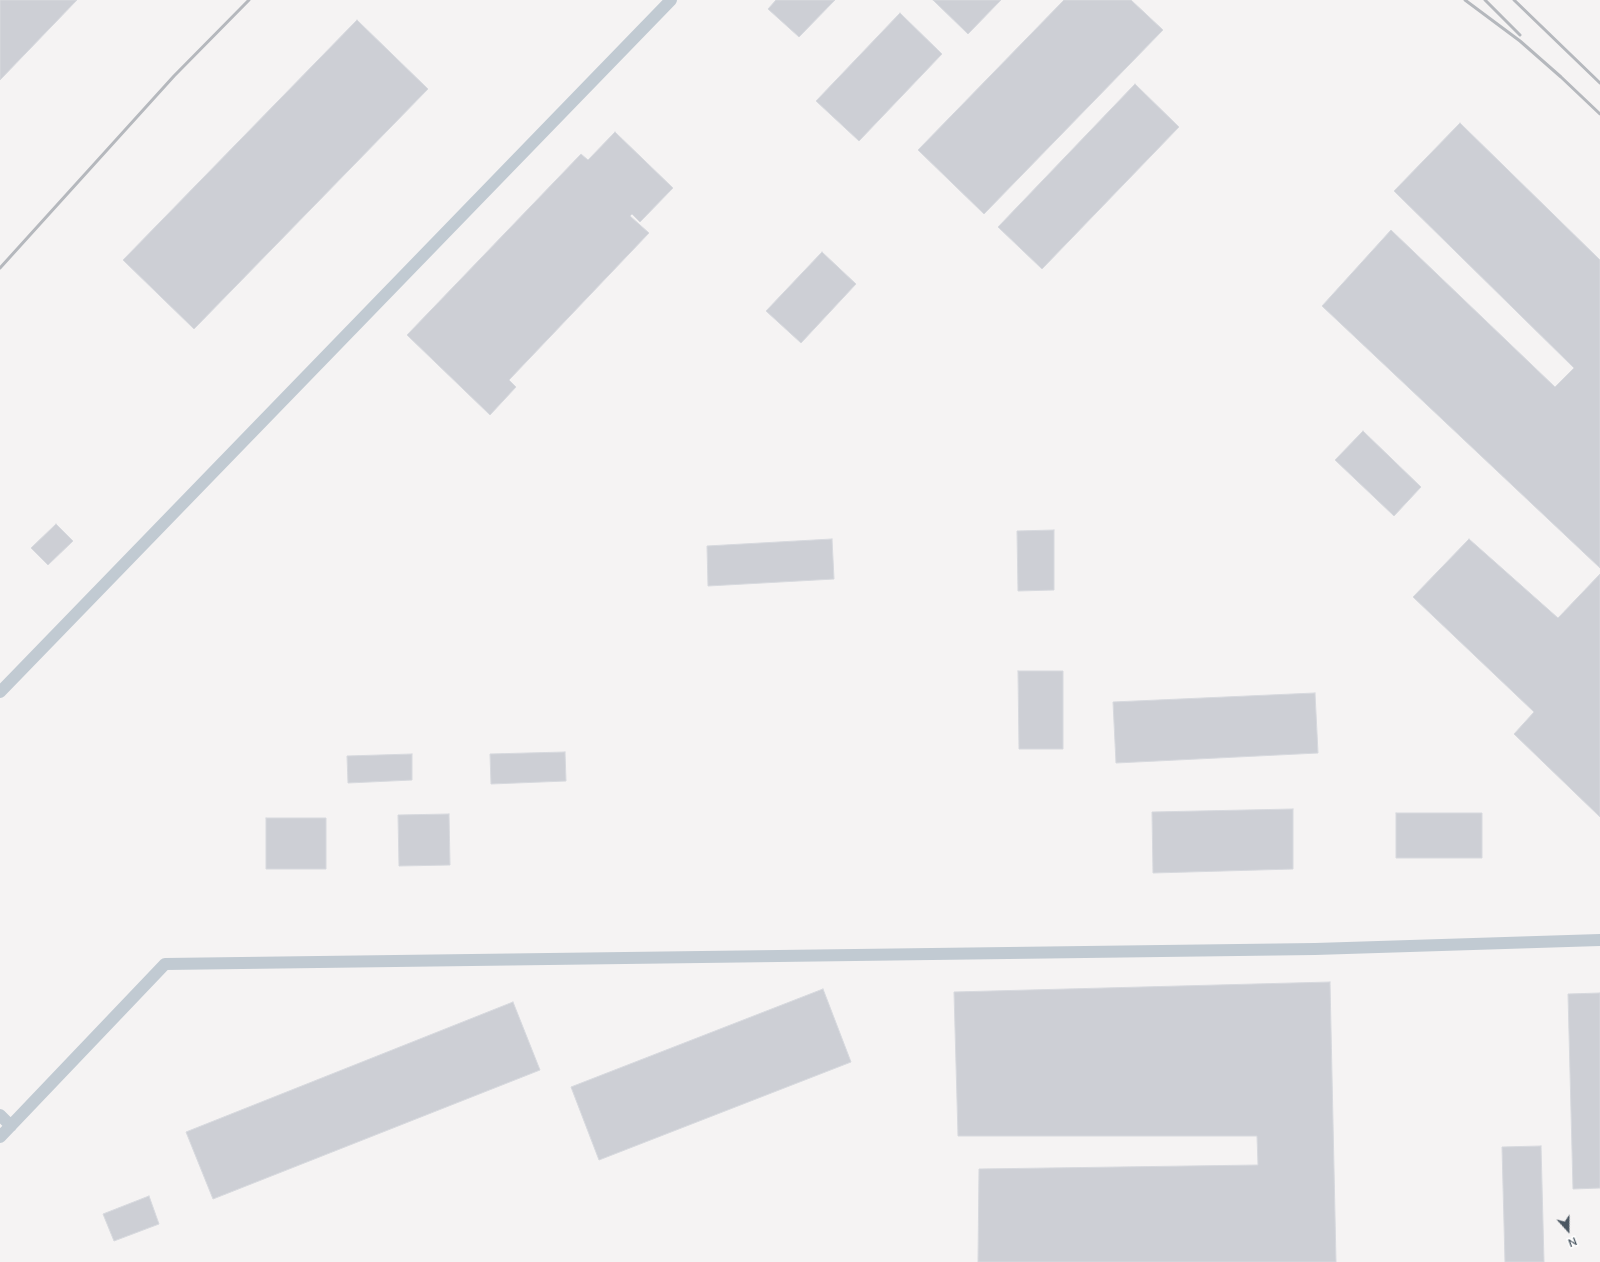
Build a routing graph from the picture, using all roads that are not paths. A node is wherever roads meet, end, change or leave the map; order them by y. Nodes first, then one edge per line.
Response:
1 (671, 0) edge
2 (0, 692) edge
3 (1600, 940) edge
4 (0, 1115) edge
5 (11, 1126) junction
6 (0, 1137) edge

1 - 2 lane
3 - 5 lane
4 - 5 lane
5 - 6 lane

